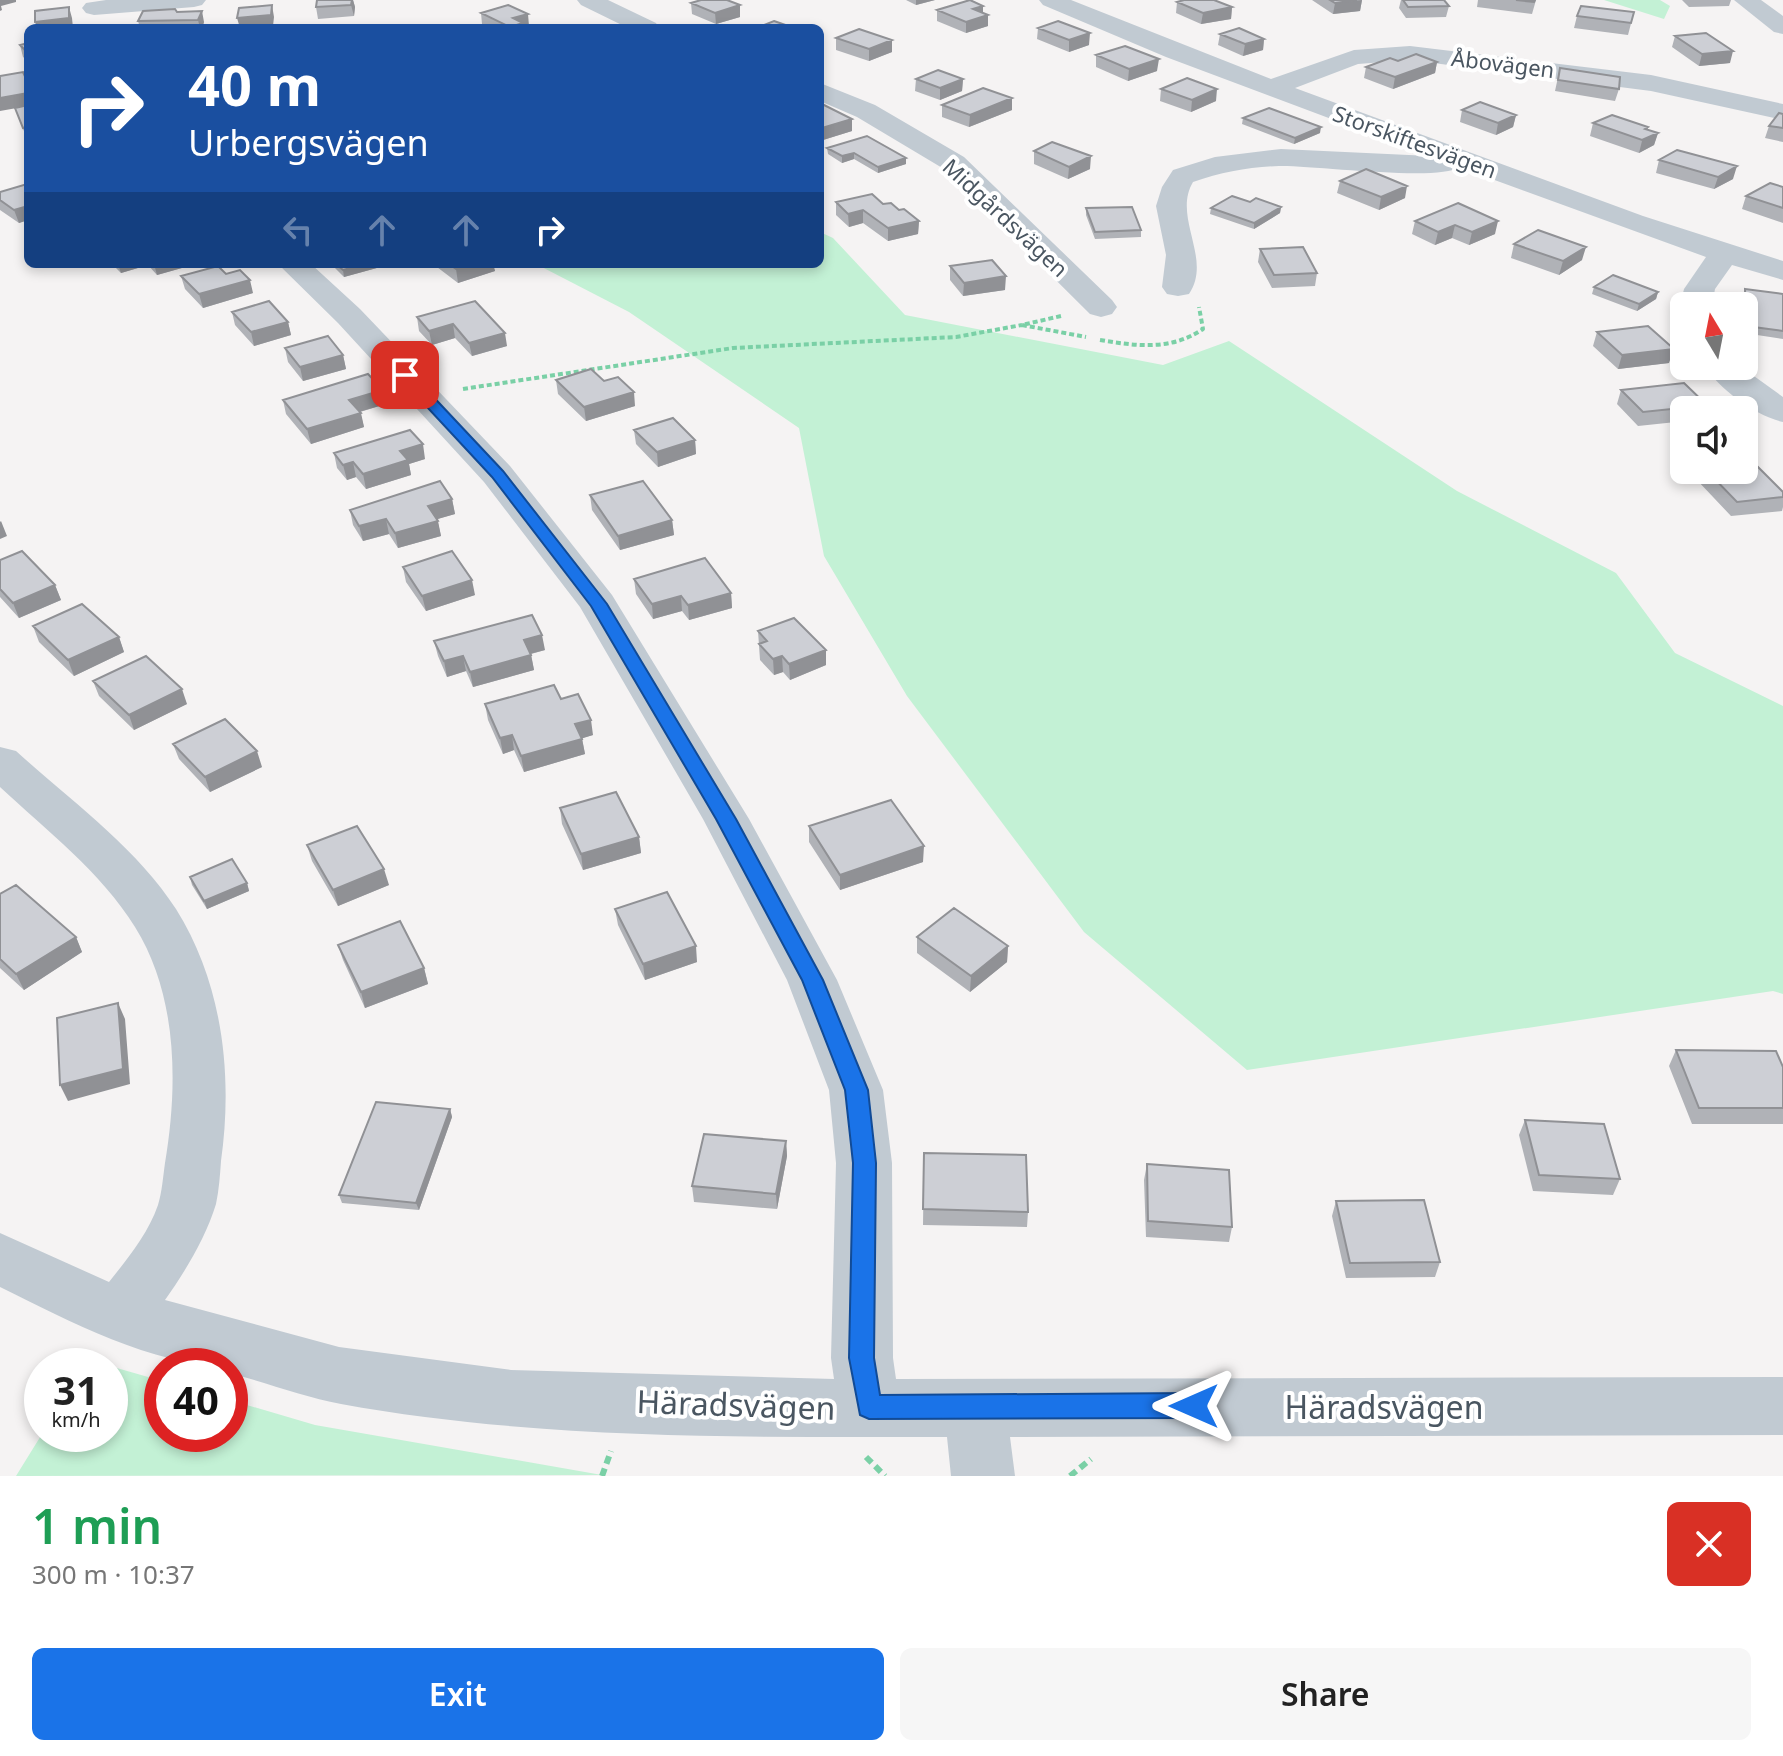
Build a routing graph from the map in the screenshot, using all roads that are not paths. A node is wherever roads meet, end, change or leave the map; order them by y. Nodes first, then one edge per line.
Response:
1 (194, 0) edge
2 (589, 0) edge
3 (1051, 0) edge
4 (1746, 0) edge
5 (93, 12) edge
6 (639, 24) edge
7 (1783, 27) edge
8 (1273, 87) junction
9 (824, 93) edge
10 (1783, 112) edge
11 (1473, 162) junction
12 (1723, 254) junction
13 (297, 268) edge
14 (1783, 271) edge
15 (1178, 287) dead end
16 (1698, 292) edge
17 (1101, 307) dead end
18 (1735, 380) edge
19 (1783, 412) edge
20 (0, 762) edge
21 (0, 1259) edge
22 (119, 1315) junction
23 (1783, 1406) edge
24 (869, 1407) junction
25 (975, 1407) junction
26 (983, 1476) edge

1 - 5 street
2 - 6 street
3 - 8 street, Storskiftesvägen
4 - 7 street
8 - 10 street, Åbovägen
8 - 11 street, Storskiftesvägen
9 - 17 street, Midgårdsvägen
11 - 12 street, Storskiftesvägen
11 - 15 street
12 - 14 street, Storskiftesvägen
12 - 16 street
13 - 24 street
18 - 19 street
20 - 22 street
21 - 22 street, Häradsvägen
22 - 24 street, Häradsvägen
23 - 25 street, Häradsvägen
24 - 25 street, Häradsvägen
25 - 26 street

